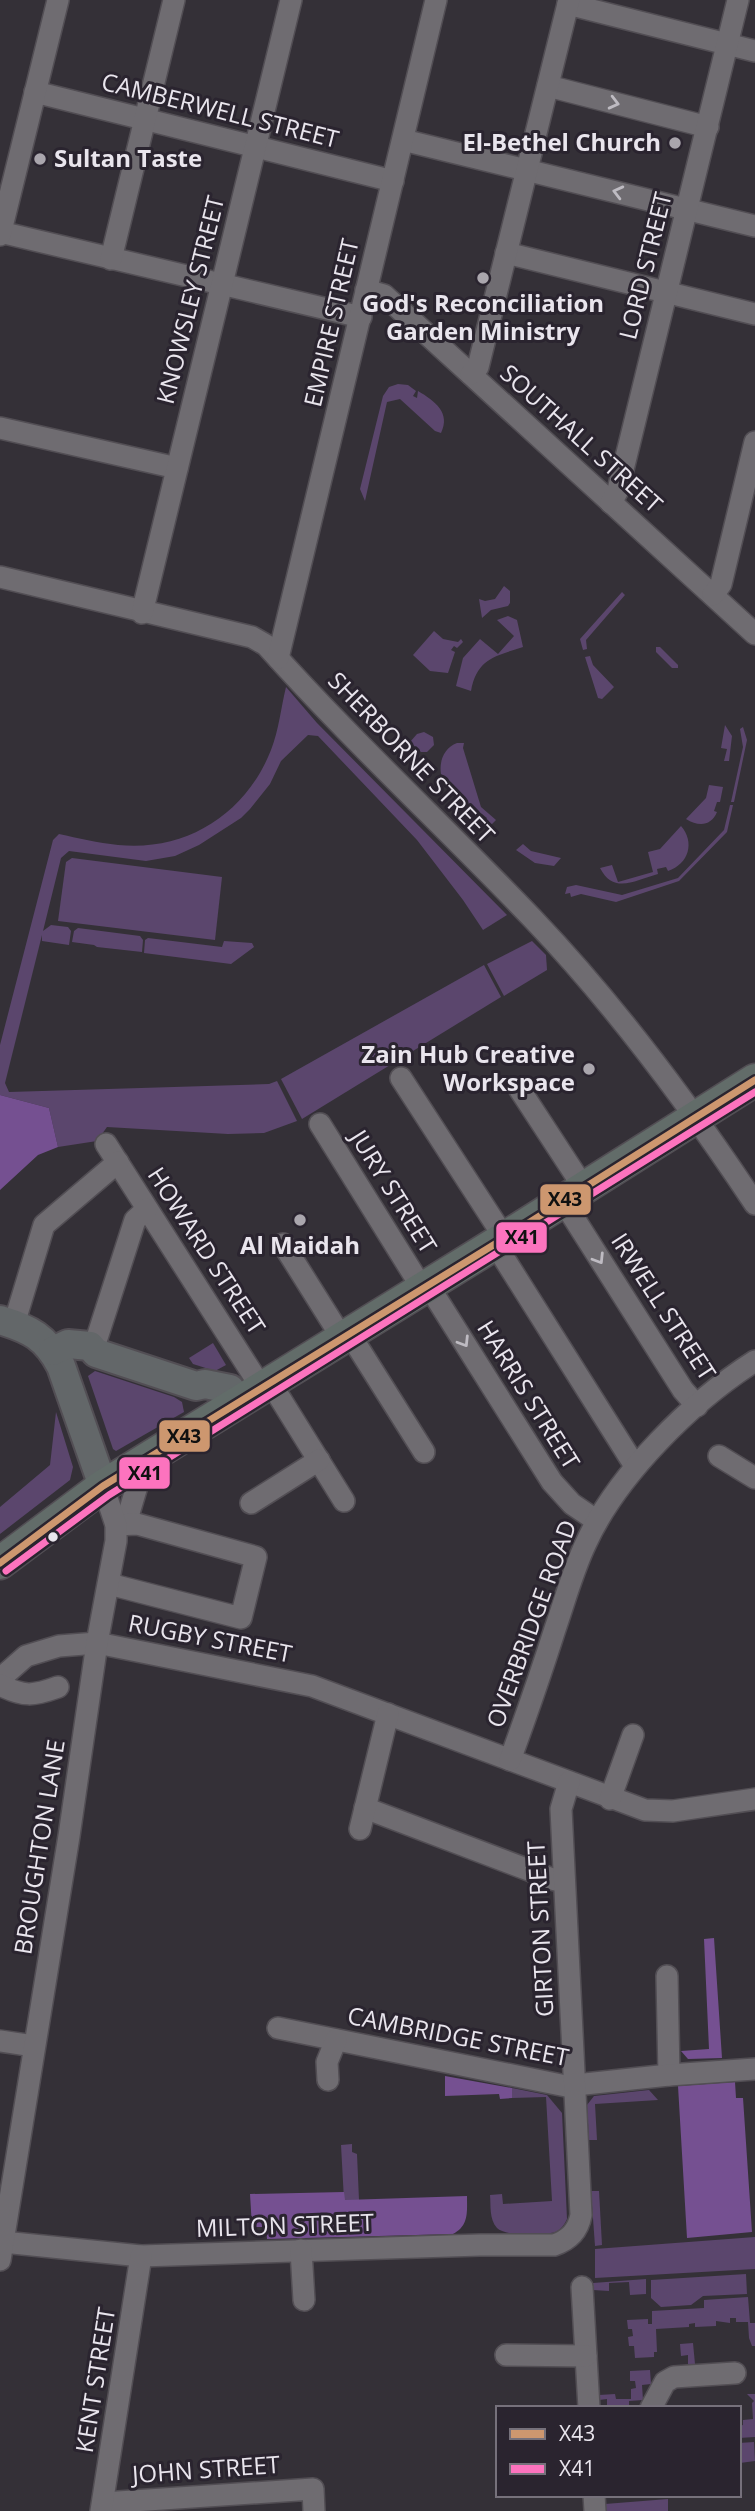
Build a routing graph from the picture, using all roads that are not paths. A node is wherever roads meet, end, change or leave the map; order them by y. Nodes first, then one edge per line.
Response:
1 (58, 0) edge
2 (174, 0) edge
3 (291, 0) edge
4 (436, 0) edge
5 (738, 0) edge
6 (569, 2) edge
7 (727, 44) junction
8 (755, 51) edge
9 (548, 86) junction
10 (35, 92) junction
11 (146, 120) junction
12 (708, 127) junction
13 (403, 140) junction
14 (255, 147) junction
15 (528, 169) junction
16 (393, 181) junction
17 (687, 209) junction
18 (755, 226) edge
19 (0, 233) edge
20 (506, 253) junction
21 (111, 258) junction
22 (222, 284) junction
23 (366, 290) junction
24 (666, 293) junction
25 (755, 314) edge
26 (361, 317) junction
27 (471, 374) junction
28 (0, 428) edge
29 (755, 442) edge
30 (177, 468) junction
31 (749, 495) edge
32 (611, 502) junction
33 (0, 578) edge
34 (713, 595) junction
35 (142, 612) junction
36 (755, 634) edge
37 (278, 658) junction
38 (401, 1078) dead end
39 (755, 1080) edge
40 (520, 1090) dead end
41 (697, 1117) junction
42 (320, 1124) dead end
43 (106, 1144) dead end
44 (118, 1162) junction
45 (573, 1195) junction
46 (754, 1200) edge
47 (147, 1209) junction
48 (500, 1241) junction
49 (283, 1244) dead end
50 (425, 1287) junction
51 (7, 1322) edge
52 (346, 1336) junction
53 (96, 1353) junction
54 (57, 1358) junction
55 (755, 1361) edge
56 (246, 1397) junction
57 (697, 1406) junction
58 (424, 1452) dead end
59 (719, 1456) dead end
60 (145, 1459) junction
61 (319, 1460) junction
62 (635, 1466) junction
63 (755, 1478) edge
64 (103, 1486) junction
65 (344, 1501) dead end
66 (251, 1503) dead end
67 (597, 1521) junction
68 (116, 1525) junction
69 (0, 1563) edge
70 (108, 1584) junction
71 (97, 1643) junction
72 (0, 1679) edge
73 (0, 1685) edge
74 (58, 1687) dead end
75 (388, 1714) junction
76 (633, 1735) dead end
77 (510, 1760) junction
78 (569, 1782) junction
79 (610, 1799) junction
80 (755, 1799) edge
81 (365, 1808) junction
82 (360, 1829) dead end
83 (564, 1880) junction
84 (667, 1976) dead end
85 (278, 2028) dead end
86 (336, 2040) junction
87 (0, 2041) edge
88 (34, 2046) junction
89 (755, 2069) edge
90 (670, 2075) junction
91 (328, 2080) dead end
92 (575, 2086) junction
93 (568, 2238) joint
94 (301, 2250) junction
95 (1, 2251) edge
96 (141, 2256) junction
97 (582, 2287) dead end
98 (304, 2300) dead end
99 (506, 2355) dead end
100 (586, 2356) junction
101 (736, 2372) dead end
102 (589, 2406) edge
103 (652, 2406) edge
104 (102, 2507) edge
105 (314, 2511) edge

1 - 10 street
2 - 11 street
3 - 14 street, KNOWSLEY STREET
4 - 13 street, EMPIRE STREET
5 - 7 street, LORD STREET
6 - 7 street
6 - 9 street
7 - 8 street
7 - 12 street, LORD STREET
9 -> 12 street
9 - 15 street
10 - 11 street, CAMBERWELL STREET
10 - 19 street
11 - 14 street, CAMBERWELL STREET
11 - 21 street
12 - 17 street, LORD STREET
13 - 15 street
13 - 16 street, EMPIRE STREET
14 - 16 street, CAMBERWELL STREET
14 - 22 street, KNOWSLEY STREET
17 -> 15 street
15 - 20 street
16 - 23 street, EMPIRE STREET
17 - 18 street
17 - 24 street, LORD STREET
19 - 21 street
20 - 24 street
20 - 27 street
21 - 22 street
22 - 26 street
22 - 30 street, KNOWSLEY STREET
23 - 26 street, EMPIRE STREET
23 - 27 street, SOUTHALL STREET
24 - 25 street
24 - 32 street, LORD STREET
26 - 37 street, EMPIRE STREET
27 - 32 street, SOUTHALL STREET
28 - 30 street
29 - 31 street
30 - 35 street, KNOWSLEY STREET
31 - 34 street
32 - 34 street, SOUTHALL STREET
33 - 35 street, SHERBORNE STREET
34 - 36 street, SOUTHALL STREET
35 - 37 street, SHERBORNE STREET
37 - 41 street, SHERBORNE STREET
38 - 48 street
39 - 41 highway
40 - 45 street, IRWELL STREET
41 - 45 highway
41 - 46 street, SHERBORNE STREET
42 - 50 street, JURY STREET
43 - 44 street, HOWARD STREET
44 - 47 street, HOWARD STREET
44 - 51 street
45 - 48 highway
45 -> 57 street, IRWELL STREET
47 - 53 street
47 - 56 street, HOWARD STREET
48 - 50 highway
48 - 62 street
49 - 52 street
50 - 52 highway
50 -> 67 street, HARRIS STREET
51 - 54 main road
52 - 56 highway
52 - 58 street
53 - 54 main road
53 - 56 main road
54 - 64 main road
55 - 57 street, OVERBRIDGE ROAD
56 - 60 highway
56 - 61 street, HOWARD STREET
57 - 62 street, OVERBRIDGE ROAD
59 - 63 street
60 - 64 highway
60 - 68 street
61 - 65 street, HOWARD STREET
61 - 66 street
62 - 67 street, OVERBRIDGE ROAD
64 - 68 street, BROUGHTON LANE
64 - 69 highway
67 - 77 street, OVERBRIDGE ROAD
68 - 70 street, BROUGHTON LANE
68 - 70 street
70 - 71 street, BROUGHTON LANE
71 - 72 street, RUGBY STREET
71 - 75 street, RUGBY STREET
71 - 88 street, BROUGHTON LANE
73 - 74 street
75 - 77 street, RUGBY STREET
75 - 81 street
76 - 79 street
77 - 78 street, RUGBY STREET
78 - 79 street, RUGBY STREET
78 - 83 street, GIRTON STREET
79 - 80 street, RUGBY STREET
81 - 82 street
81 - 83 street
83 - 92 street, GIRTON STREET
84 - 90 street
85 - 86 street, CAMBRIDGE STREET
86 - 91 street
86 - 92 street, CAMBRIDGE STREET
87 - 88 street
88 - 95 street, BROUGHTON LANE
89 - 90 street, CAMBRIDGE STREET
90 - 92 street, CAMBRIDGE STREET
92 - 93 street, GIRTON STREET
93 - 94 street, MILTON STREET
94 - 96 street, MILTON STREET
94 - 98 street
95 - 96 street, MILTON STREET
96 - 104 street, KENT STREET
97 - 100 street
99 - 100 street
100 - 102 street
101 - 103 street
104 - 105 street, JOHN STREET

